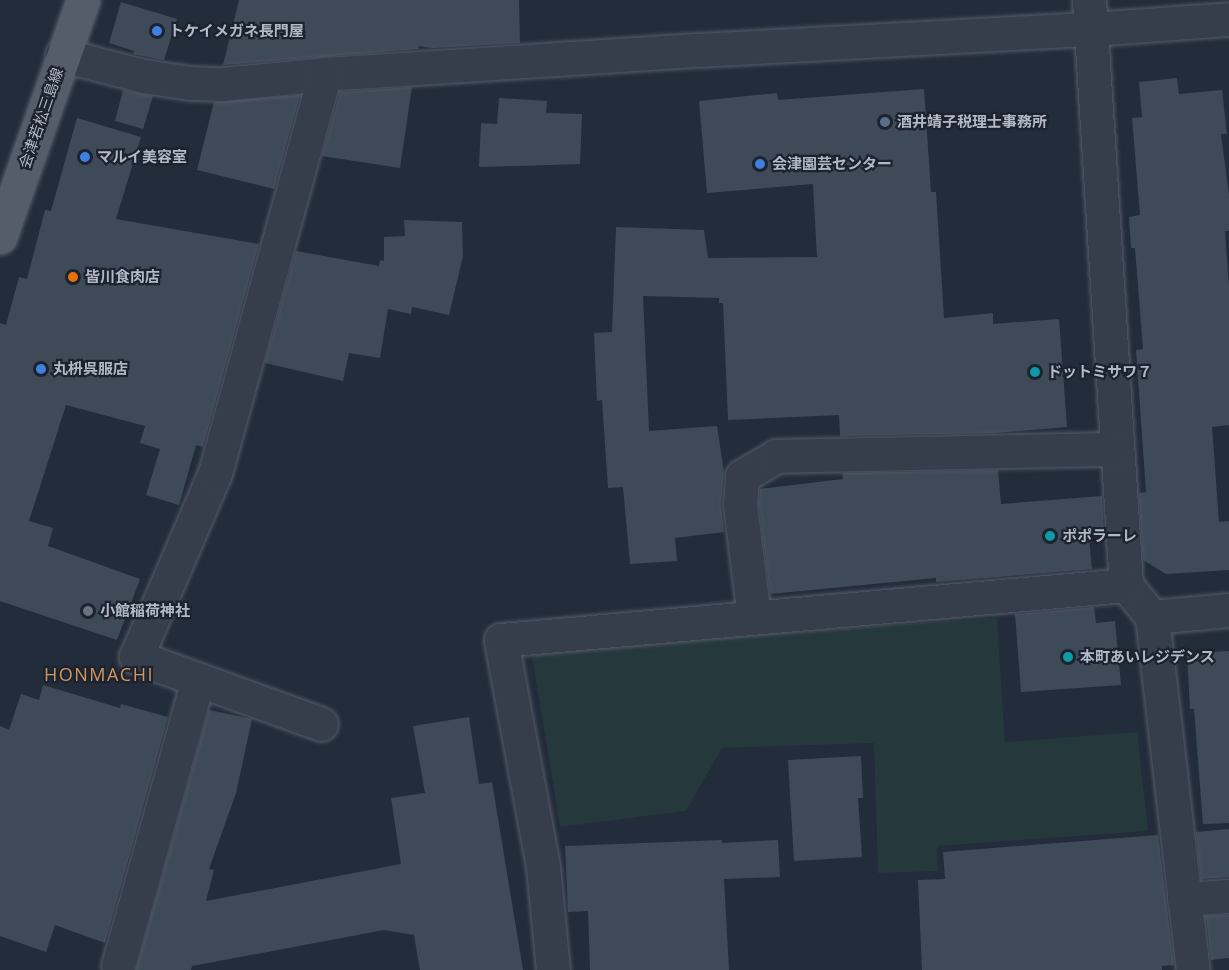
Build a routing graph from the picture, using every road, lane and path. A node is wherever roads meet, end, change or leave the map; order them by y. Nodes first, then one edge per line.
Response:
1 (83, 0) edge
2 (1090, 15) edge
3 (1229, 19) edge
4 (1229, 26) edge
5 (62, 55) junction
6 (325, 74) junction
7 (0, 237) edge
8 (1118, 449) junction
9 (1126, 585) junction
10 (1229, 610) edge
11 (754, 617) junction
12 (1152, 617) junction
13 (198, 680) junction
14 (321, 724) dead end
15 (1229, 896) edge
16 (1184, 899) junction
17 (118, 966) dead end
18 (553, 970) edge
19 (1193, 970) edge

1 - 5 main road, 会津若松三島線
2 - 3 street
2 - 6 street
2 - 8 street
3 - 4 street
5 - 6 street
5 - 7 main road, 会津若松三島線
6 - 13 street
8 - 9 street
8 - 11 street
9 - 11 street
9 - 12 street
10 - 12 street
11 - 18 street
12 - 16 street
13 - 14 street
13 - 17 street
15 - 16 street
16 - 19 street

